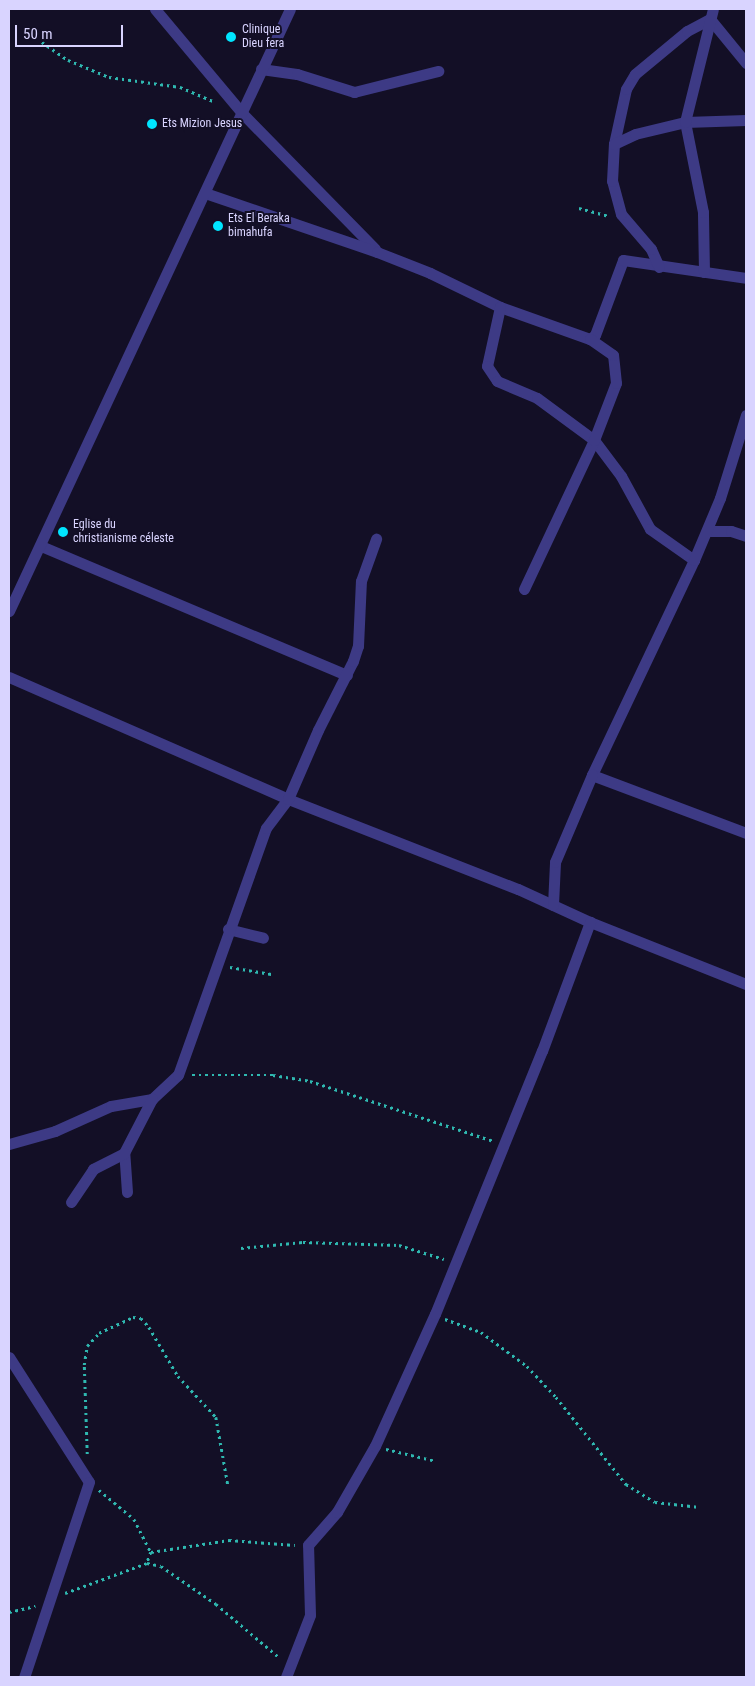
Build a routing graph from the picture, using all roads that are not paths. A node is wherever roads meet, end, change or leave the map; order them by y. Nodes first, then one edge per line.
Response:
1 (155, 9) edge
2 (290, 9) edge
3 (711, 14) edge
4 (746, 63) edge
5 (261, 69) junction
6 (438, 71) dead end
7 (242, 113) junction
8 (746, 120) edge
9 (685, 122) junction
10 (614, 144) junction
11 (205, 193) junction
12 (378, 252) junction
13 (659, 268) junction
14 (704, 272) junction
15 (746, 278) edge
16 (500, 307) junction
17 (590, 339) junction
18 (746, 415) edge
19 (594, 440) junction
20 (707, 530) junction
21 (746, 536) edge
22 (376, 539) dead end
23 (41, 546) junction
24 (694, 560) junction
25 (524, 589) dead end
26 (9, 612) edge
27 (347, 675) junction
28 (9, 677) edge
29 (592, 774) junction
30 (288, 799) junction
31 (746, 833) edge
32 (553, 905) junction
33 (590, 922) junction
34 (228, 929) junction
35 (263, 938) dead end
36 (746, 984) edge
37 (152, 1099) junction
38 (9, 1144) edge
39 (124, 1153) junction
40 (127, 1192) dead end
41 (71, 1202) dead end
42 (9, 1357) edge
43 (288, 1672) edge
44 (24, 1677) edge

1 - 7 street
2 - 5 street
3 - 4 street
3 - 9 street
3 - 10 street
5 - 6 street
5 - 7 street
7 - 11 street
7 - 12 street
8 - 9 street
9 - 10 street
9 - 14 street
10 - 13 street
11 - 12 street
11 - 23 street
12 - 16 street
13 - 14 street
13 - 17 street
14 - 15 street
16 - 17 street
16 - 19 street
17 - 19 street
18 - 20 street
19 - 24 street
19 - 25 street
20 - 21 street
20 - 24 street
22 - 27 street
23 - 26 street
23 - 27 street
24 - 29 street
27 - 30 street
28 - 30 street
29 - 31 street
29 - 32 street
30 - 32 street
30 - 34 street
32 - 33 street
33 - 36 street
33 - 43 street
34 - 35 street
34 - 37 street
37 - 38 street
37 - 39 street
39 - 40 street
39 - 41 street
42 - 44 street

